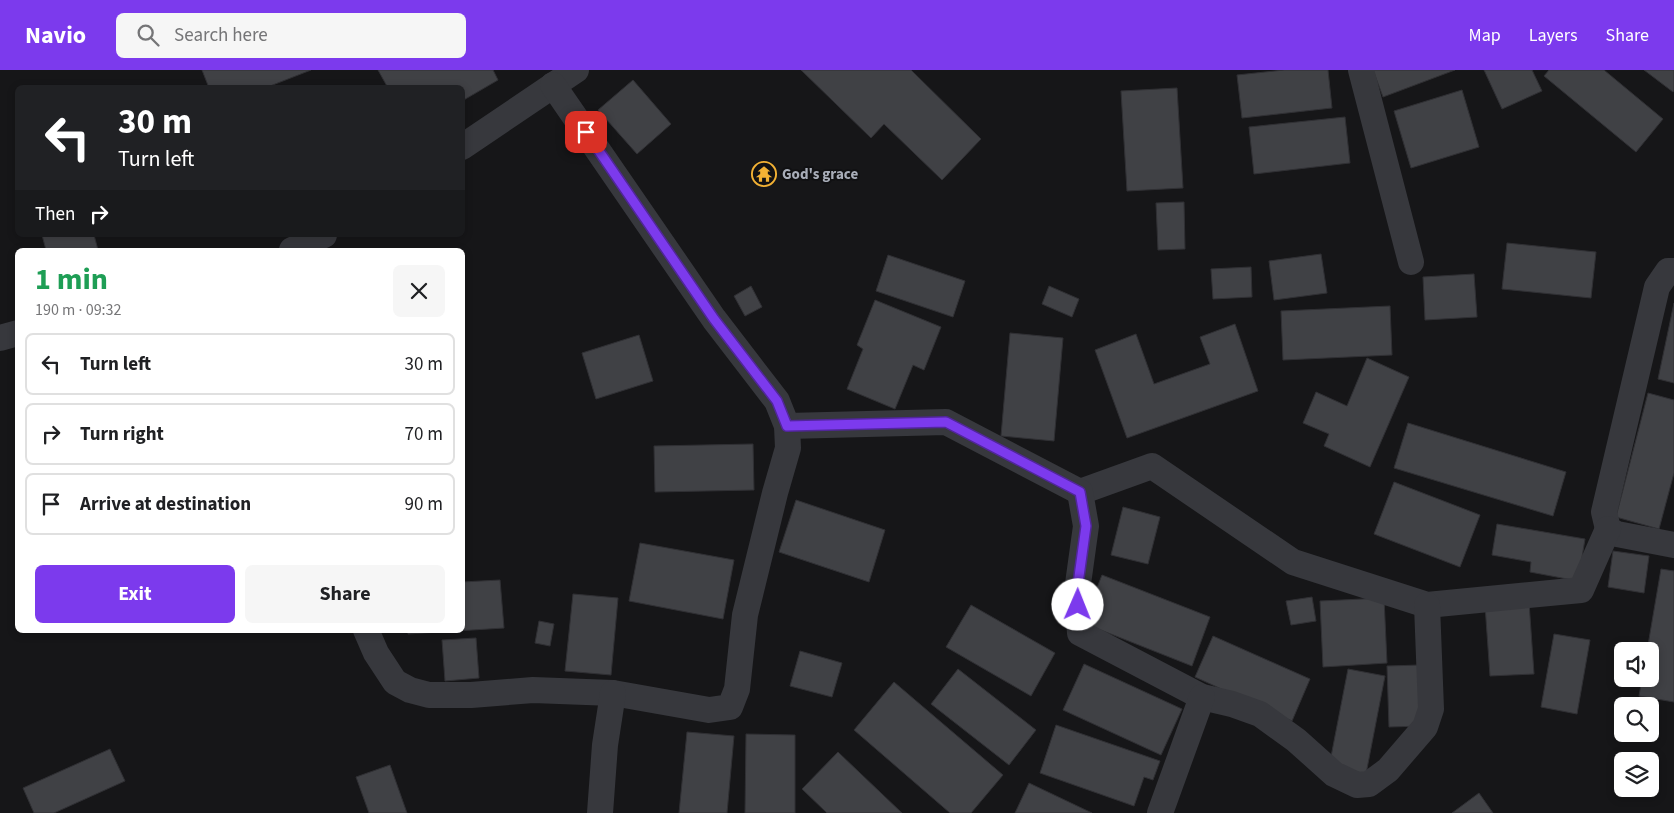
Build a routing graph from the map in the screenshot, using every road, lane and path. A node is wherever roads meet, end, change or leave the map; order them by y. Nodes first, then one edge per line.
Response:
1 (576, 70) edge
2 (1361, 70) edge
3 (553, 85) junction
4 (465, 145) edge
5 (320, 237) edge
6 (296, 248) edge
7 (1411, 262) dead end
8 (1674, 271) edge
9 (15, 334) edge
10 (0, 338) edge
11 (787, 426) junction
12 (1080, 492) junction
13 (1608, 529) junction
14 (1674, 545) edge
15 (1427, 605) junction
16 (367, 633) edge
17 (613, 693) junction
18 (1202, 697) junction
19 (600, 813) edge
20 (1160, 813) edge

1 - 3 street
2 - 7 street
3 - 4 street
3 - 11 street
5 - 6 street
8 - 13 street
9 - 10 street
11 - 12 street
11 - 17 street
12 - 15 street
12 - 18 street
13 - 14 street
13 - 15 street
15 - 18 street
16 - 17 street
17 - 19 street
18 - 20 street

